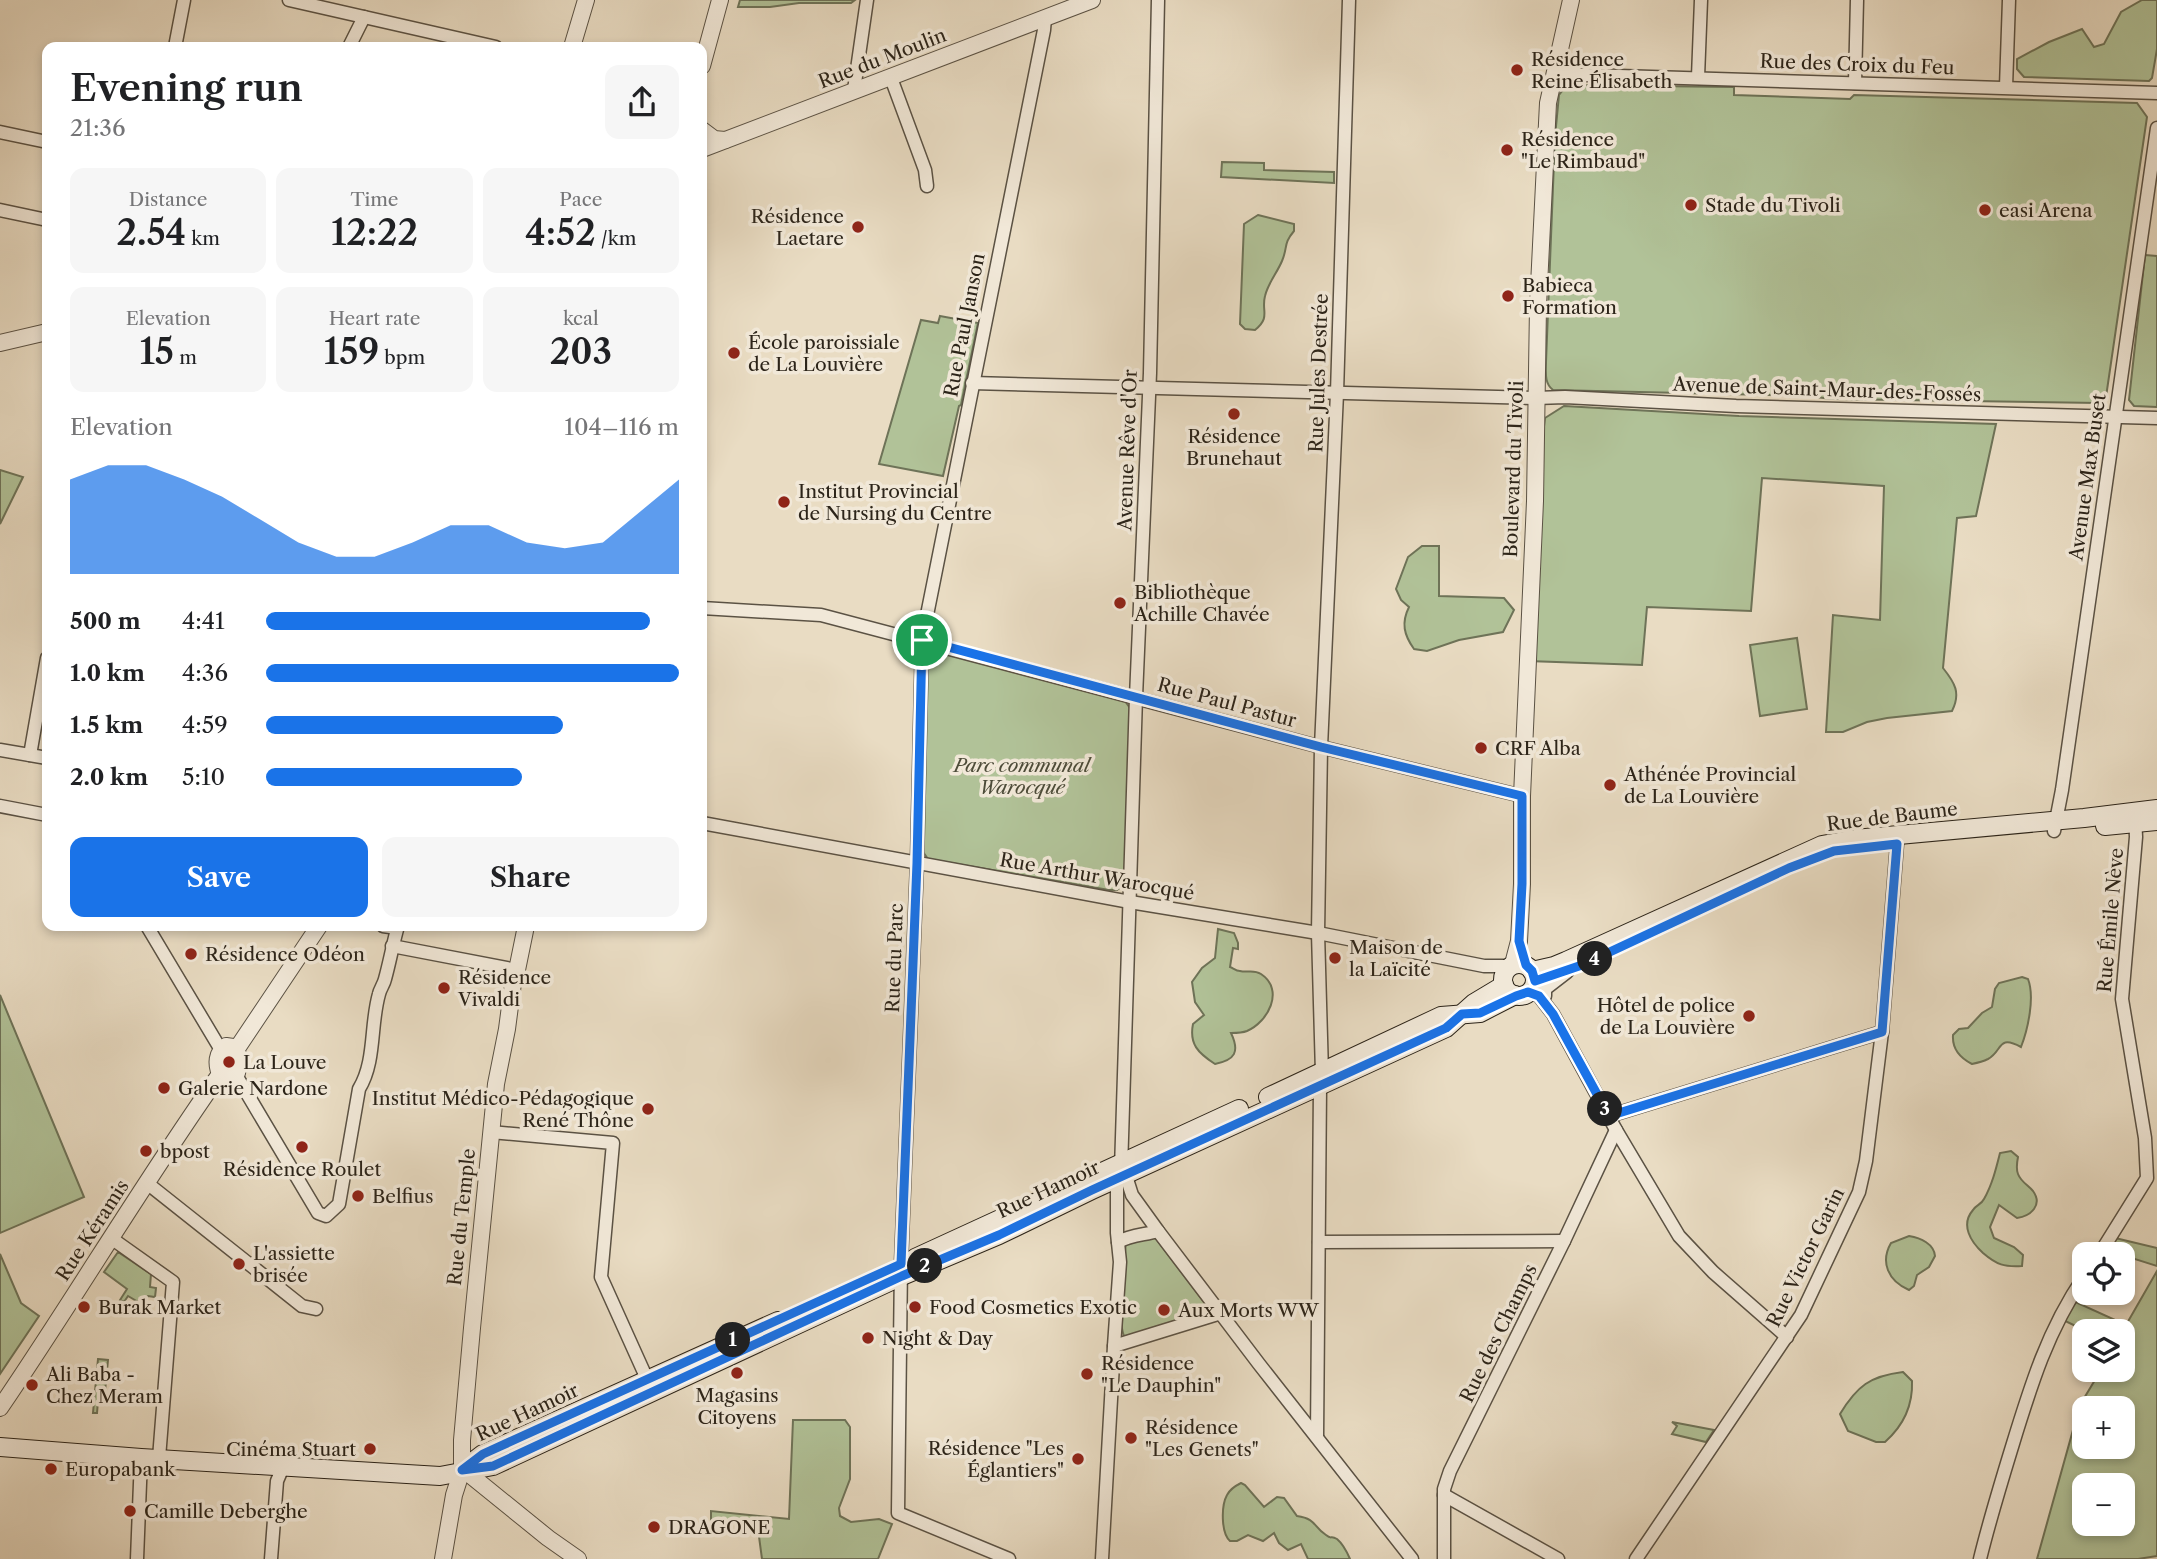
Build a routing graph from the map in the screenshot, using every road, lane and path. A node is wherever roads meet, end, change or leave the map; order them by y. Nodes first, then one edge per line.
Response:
1 (184, 0) edge
2 (289, 0) edge
3 (586, 0) edge
4 (720, 0) edge
5 (867, 0) edge
6 (1092, 0) edge
7 (1158, 0) edge
8 (1349, 0) edge
9 (1571, 0) edge
10 (1701, 0) edge
11 (1857, 0) edge
12 (2009, 0) edge
13 (312, 2) edge
14 (363, 17) junction
15 (1045, 18) junction
16 (176, 42) edge
17 (351, 42) edge
18 (474, 42) edge
19 (573, 42) edge
20 (707, 48) edge
21 (1555, 74) junction
22 (1698, 77) junction
23 (891, 78) junction
24 (1855, 83) junction
25 (2006, 87) junction
26 (854, 90) junction
27 (2157, 93) edge
28 (2157, 128) edge
29 (0, 132) edge
30 (707, 134) edge
31 (725, 140) junction
32 (42, 141) edge
33 (707, 147) edge
34 (927, 186) dead end
35 (0, 210) edge
36 (42, 219) edge
37 (42, 333) edge
38 (0, 343) edge
39 (972, 383) junction
40 (1149, 388) junction
41 (1337, 393) junction
42 (1536, 398) junction
43 (2115, 418) junction
44 (2157, 418) edge
45 (707, 608) edge
46 (922, 640) junction
47 (42, 687) edge
48 (1136, 697) junction
49 (1321, 747) junction
50 (0, 750) edge
51 (30, 755) junction
52 (42, 757) edge
53 (1522, 796) junction
54 (0, 806) edge
55 (2157, 808) edge
56 (42, 814) edge
57 (2135, 818) junction
58 (2157, 821) edge
59 (707, 824) edge
60 (2055, 825) junction
61 (1897, 844) junction
62 (917, 863) junction
63 (1130, 902) junction
64 (150, 931) edge
65 (315, 931) edge
66 (396, 931) edge
67 (525, 931) edge
68 (1318, 933) junction
69 (392, 946) junction
70 (517, 970) junction
71 (1522, 980) junction
72 (1882, 1032) junction
73 (229, 1050) junction
74 (228, 1075) junction
75 (1321, 1080) junction
76 (1609, 1116) junction
77 (1616, 1130) junction
78 (491, 1132) junction
79 (1121, 1172) junction
80 (2152, 1179) edge
81 (147, 1183) junction
82 (1158, 1231) junction
83 (111, 1238) junction
84 (1118, 1241) junction
85 (1564, 1241) junction
86 (1319, 1242) junction
87 (2108, 1242) edge
88 (901, 1270) junction
89 (2072, 1295) edge
90 (316, 1308) dead end
91 (1221, 1313) junction
92 (1787, 1337) junction
93 (1114, 1346) junction
94 (647, 1379) junction
95 (0, 1408) edge
96 (1317, 1437) junction
97 (0, 1447) edge
98 (150, 1458) junction
99 (283, 1467) junction
100 (466, 1472) junction
101 (1444, 1494) junction
102 (994, 1556) edge
103 (137, 1559) edge
104 (271, 1559) edge
105 (443, 1559) edge
106 (578, 1559) edge
107 (1009, 1559) edge
108 (1102, 1559) edge
109 (1412, 1559) edge
110 (1444, 1559) edge
111 (1558, 1559) edge
112 (1636, 1559) edge
113 (1980, 1559) edge

1 - 16 street
2 - 13 street
3 - 19 street
4 - 20 street
5 - 26 street
6 - 15 street, Rue du Moulin
7 - 40 street, Avenue Rêve d'Or
8 - 41 street, Rue Jules Destrée
9 - 21 street, Boulevard du Tivoli
10 - 22 street
11 - 24 street
12 - 25 street
13 - 14 street
14 - 17 street
14 - 18 street
15 - 23 street, Rue du Moulin
15 - 39 street, Rue Paul Janson
21 - 22 street, Rue des Croix du Feu
21 - 42 street, Boulevard du Tivoli
22 - 24 street, Rue des Croix du Feu
23 - 26 street, Rue du Moulin
23 - 34 street
24 - 25 street, Rue des Croix du Feu
25 - 27 street, Rue des Croix du Feu
26 - 31 street, Rue du Moulin
28 - 43 street, Avenue Max Buset
29 - 32 street
30 - 31 street
31 - 33 street, Rue du Moulin
35 - 36 street
37 - 38 street
39 - 40 street, Avenue de Saint-Maur-des-Fossés
39 - 46 street, Rue Paul Janson
40 - 41 street, Avenue de Saint-Maur-des-Fossés
40 - 48 street, Avenue Rêve d'Or
41 - 42 street, Avenue de Saint-Maur-des-Fossés
41 - 49 street, Rue Jules Destrée
42 - 43 street, Avenue de Saint-Maur-des-Fossés
42 - 53 street, Boulevard du Tivoli
43 - 44 street, Avenue de Saint-Maur-des-Fossés
43 - 60 street, Avenue Max Buset
45 - 46 street, Rue Paul Pastur
46 - 48 street, Rue Paul Pastur
46 - 62 street, Rue du Parc
47 - 51 street
48 - 49 street, Rue Paul Pastur
48 - 63 street, Avenue Rêve d'Or
49 - 53 street, Rue Paul Pastur
49 - 68 street, Rue Jules Destrée
50 - 51 street
51 - 52 street
53 - 71 street, Boulevard du Tivoli
54 - 56 street
55 - 57 main road, Rue de Baume
57 - 58 main road, Rue de Baume
57 - 60 main road, Rue de Baume
57 - 80 street, Rue Émile Nève
59 - 62 street, Rue Arthur Warocqué
60 - 61 main road, Rue de Baume
60 - 71 main road, Rue de Baume
61 - 71 main road, Rue de Baume
61 - 72 street, Rue Victor Garin
62 - 63 street, Rue Arthur Warocqué
62 - 88 street, Rue du Parc
63 - 68 street, Rue Arthur Warocqué
63 - 79 street, Avenue Rêve d'Or
64 - 73 street
65 - 73 street
66 - 69 street
67 - 70 street, Rue du Temple
68 - 71 street, Rue Arthur Warocqué
68 - 75 street, Rue Jules Destrée
69 - 70 street
69 - 74 street
70 - 78 street, Rue du Temple
71 - 75 main road, Rue Hamoir
71 - 76 street
72 - 76 street
72 - 92 street, Rue Victor Garin
73 - 74 street
74 - 81 street, Rue Kéramis
75 - 79 main road, Rue Hamoir
75 - 86 street, Rue Jules Destrée
76 - 77 street
77 - 85 street, Rue des Champs
77 - 92 street
78 - 94 street
78 - 100 street, Rue du Temple
79 - 82 street
79 - 84 street, Avenue Rêve d'Or
79 - 88 main road, Rue Hamoir
80 - 87 street, Rue Émile Nève
81 - 83 street, Rue Kéramis
81 - 90 street
82 - 84 street
82 - 91 street
83 - 95 street, Rue Kéramis
83 - 98 street
84 - 93 street, Avenue Rêve d'Or
85 - 86 street
85 - 101 street, Rue des Champs
86 - 96 street, Rue Jules Destrée
88 - 94 main road, Rue Hamoir
88 - 100 main road, Rue Hamoir
88 - 102 street, Rue du Parc
89 - 113 street
91 - 93 street
91 - 96 street
92 - 112 street, Rue Victor Garin
93 - 108 street, Avenue Rêve d'Or
94 - 100 main road, Rue Hamoir
96 - 109 street
97 - 98 main road
98 - 99 main road
98 - 103 street
99 - 100 main road
99 - 104 street
100 - 105 street, Rue du Temple
100 - 106 street
101 - 110 street, Rue des Champs
101 - 111 street
102 - 107 street

